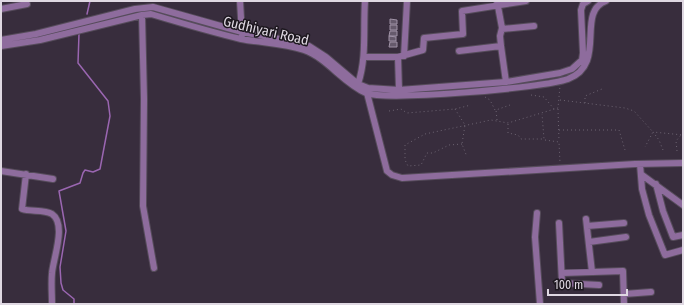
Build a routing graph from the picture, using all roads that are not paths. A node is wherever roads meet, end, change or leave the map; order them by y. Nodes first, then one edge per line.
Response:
1 (240, 1) edge
2 (365, 1) edge
3 (406, 1) edge
4 (526, 1) edge
5 (588, 1) edge
6 (606, 1) edge
7 (519, 2) edge
8 (497, 3) edge
9 (27, 4) dead end
10 (1, 9) edge
11 (142, 15) junction
12 (534, 26) dead end
13 (502, 29) junction
14 (242, 32) junction
15 (242, 39) junction
16 (1, 40) edge
17 (1, 46) edge
18 (500, 46) junction
19 (459, 51) dead end
20 (401, 57) junction
21 (364, 58) junction
22 (560, 73) junction
23 (561, 81) junction
24 (506, 82) junction
25 (358, 84) junction
26 (399, 90) junction
27 (367, 93) junction
28 (683, 163) edge
29 (640, 164) junction
30 (1, 171) edge
31 (26, 174) junction
32 (642, 175) junction
33 (53, 179) dead end
34 (656, 184) junction
35 (683, 205) edge
36 (537, 213) dead end
37 (559, 223) dead end
38 (624, 223) dead end
39 (683, 234) edge
40 (626, 237) dead end
41 (589, 242) junction
42 (683, 250) edge
43 (154, 268) dead end
44 (592, 272) junction
45 (562, 273) junction
46 (599, 285) dead end
47 (651, 292) dead end
48 (624, 294) junction
49 (52, 304) edge
50 (540, 304) edge
51 (624, 304) edge

1 - 14 street
2 - 21 street
3 - 20 street
4 - 7 street
5 - 22 street, Gudhiyari Road
6 - 23 street, Gudhiyari Road
7 - 8 street
8 - 13 street
8 - 20 street
9 - 10 street
11 - 15 street, Gudhiyari Road
11 - 17 street, Gudhiyari Road
11 - 43 street
12 - 13 street
13 - 18 street
14 - 15 street
14 - 16 street, Gudhiyari Road
14 - 25 street, Gudhiyari Road
15 - 27 street, Gudhiyari Road
18 - 19 street
18 - 24 street
20 - 21 street
20 - 26 street
21 - 25 street
22 - 23 street
22 - 24 street, Gudhiyari Road
23 - 27 street, Gudhiyari Road
24 - 26 street, Gudhiyari Road
25 - 26 street, Gudhiyari Road
27 - 29 street
28 - 29 street
29 - 32 street
30 - 31 street
31 - 33 street
31 - 49 street
32 - 34 street
32 - 42 street
34 - 35 street
34 - 39 street
36 - 50 street
37 - 45 street
38 - 41 street
40 - 41 street
41 - 44 street
44 - 45 street
44 - 48 street
45 - 46 street
47 - 48 street
48 - 51 street

